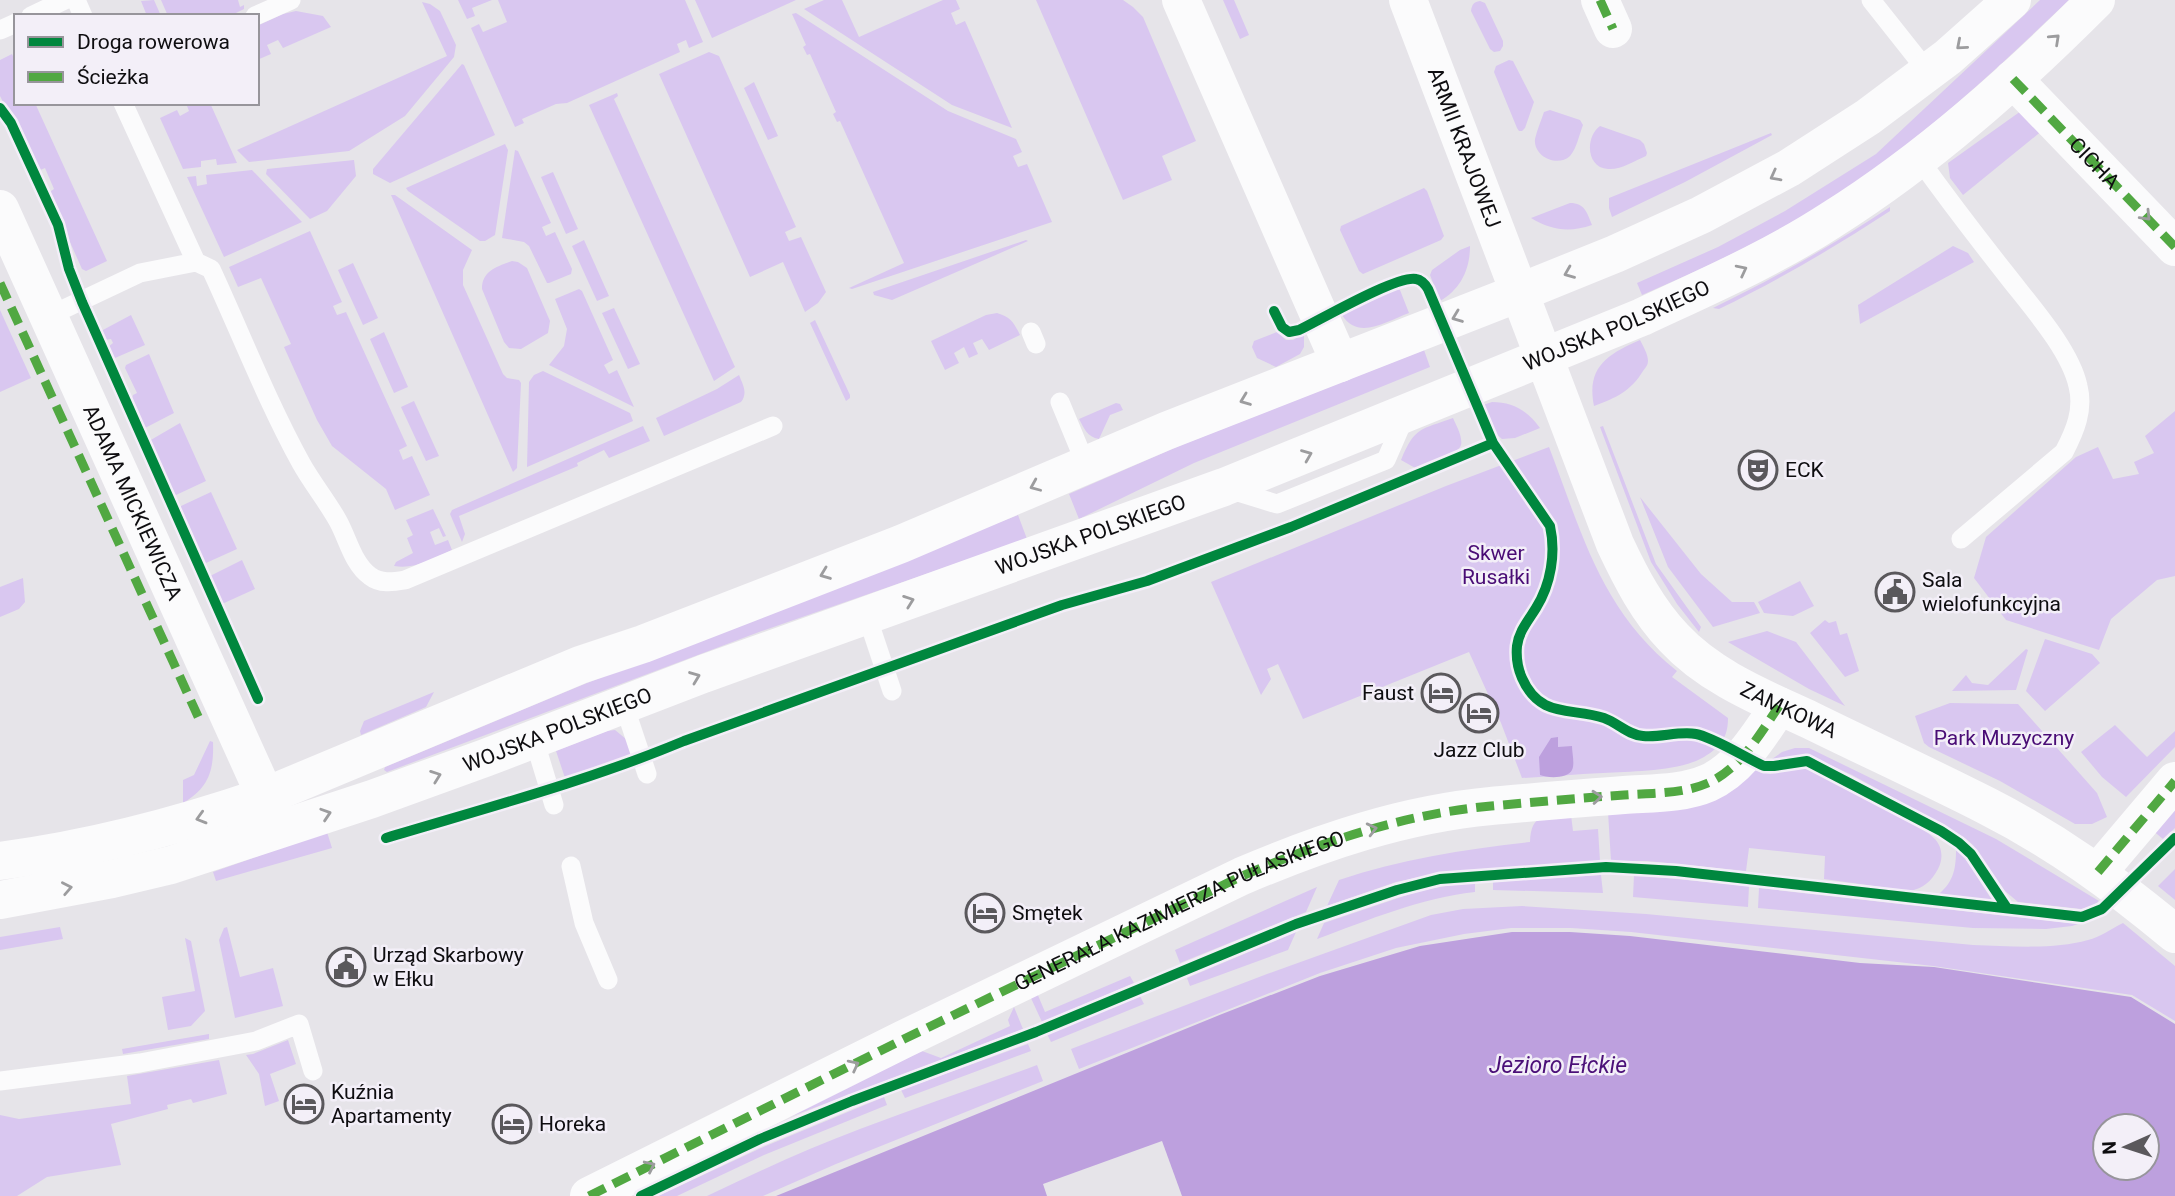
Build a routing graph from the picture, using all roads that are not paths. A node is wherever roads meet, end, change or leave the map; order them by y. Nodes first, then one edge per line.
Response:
1 (65, 0) edge
2 (291, 0) edge
3 (1181, 0) edge
4 (1408, 0) edge
5 (1871, 0) edge
6 (2012, 0) edge
7 (2096, 0) edge
8 (35, 14) edge
9 (259, 14) edge
10 (1928, 72) junction
11 (2013, 79) junction
12 (125, 105) edge
13 (1919, 159) junction
14 (0, 209) edge
15 (2175, 247) edge
16 (196, 262) junction
17 (1521, 292) junction
18 (49, 316) junction
19 (1545, 357) junction
20 (1340, 363) junction
21 (1060, 402) dead end
22 (774, 426) dead end
23 (1086, 465) junction
24 (1961, 539) dead end
25 (867, 616) junction
26 (892, 691) dead end
27 (624, 705) junction
28 (1779, 706) junction
29 (534, 739) junction
30 (647, 774) dead end
31 (2175, 781) edge
32 (554, 804) dead end
33 (273, 813) junction
34 (0, 862) edge
35 (571, 866) dead end
36 (2098, 872) junction
37 (0, 900) edge
38 (2175, 934) edge
39 (608, 980) dead end
40 (313, 1072) dead end
41 (0, 1081) edge
42 (589, 1196) edge

1 - 8 lane
2 - 9 lane
3 - 20 street
4 - 17 street, ARMII KRAJOWEJ
5 - 10 lane
6 -> 10 street, WOJSKA POLSKIEGO
11 -> 7 street, WOJSKA POLSKIEGO
10 -> 17 street, WOJSKA POLSKIEGO
11 - 13 street, WOJSKA POLSKIEGO
11 -> 15 street, CICHA
12 - 16 lane
19 -> 13 street, WOJSKA POLSKIEGO
13 - 24 lane
14 - 18 street, ADAMA MICKIEWICZA
16 - 18 lane
16 - 22 lane
17 - 19 street, ARMII KRAJOWEJ
17 -> 20 street, WOJSKA POLSKIEGO
18 - 33 street, ADAMA MICKIEWICZA
25 -> 19 street, WOJSKA POLSKIEGO
19 - 28 street, ZAMKOWA
20 -> 23 street, WOJSKA POLSKIEGO
21 - 23 lane
23 -> 33 street, WOJSKA POLSKIEGO
25 - 26 lane
27 -> 25 street, WOJSKA POLSKIEGO
27 - 29 street, WOJSKA POLSKIEGO
27 - 30 lane
28 - 36 street, ZAMKOWA
42 -> 28 street, GENERAŁA KAZIMIERZA PUŁASKIEGO
29 - 32 lane
33 -> 29 street, WOJSKA POLSKIEGO
31 - 36 street
33 -> 34 street, WOJSKA POLSKIEGO
37 -> 33 street, WOJSKA POLSKIEGO
35 - 39 lane
36 - 38 street, ZAMKOWA
40 - 41 lane

